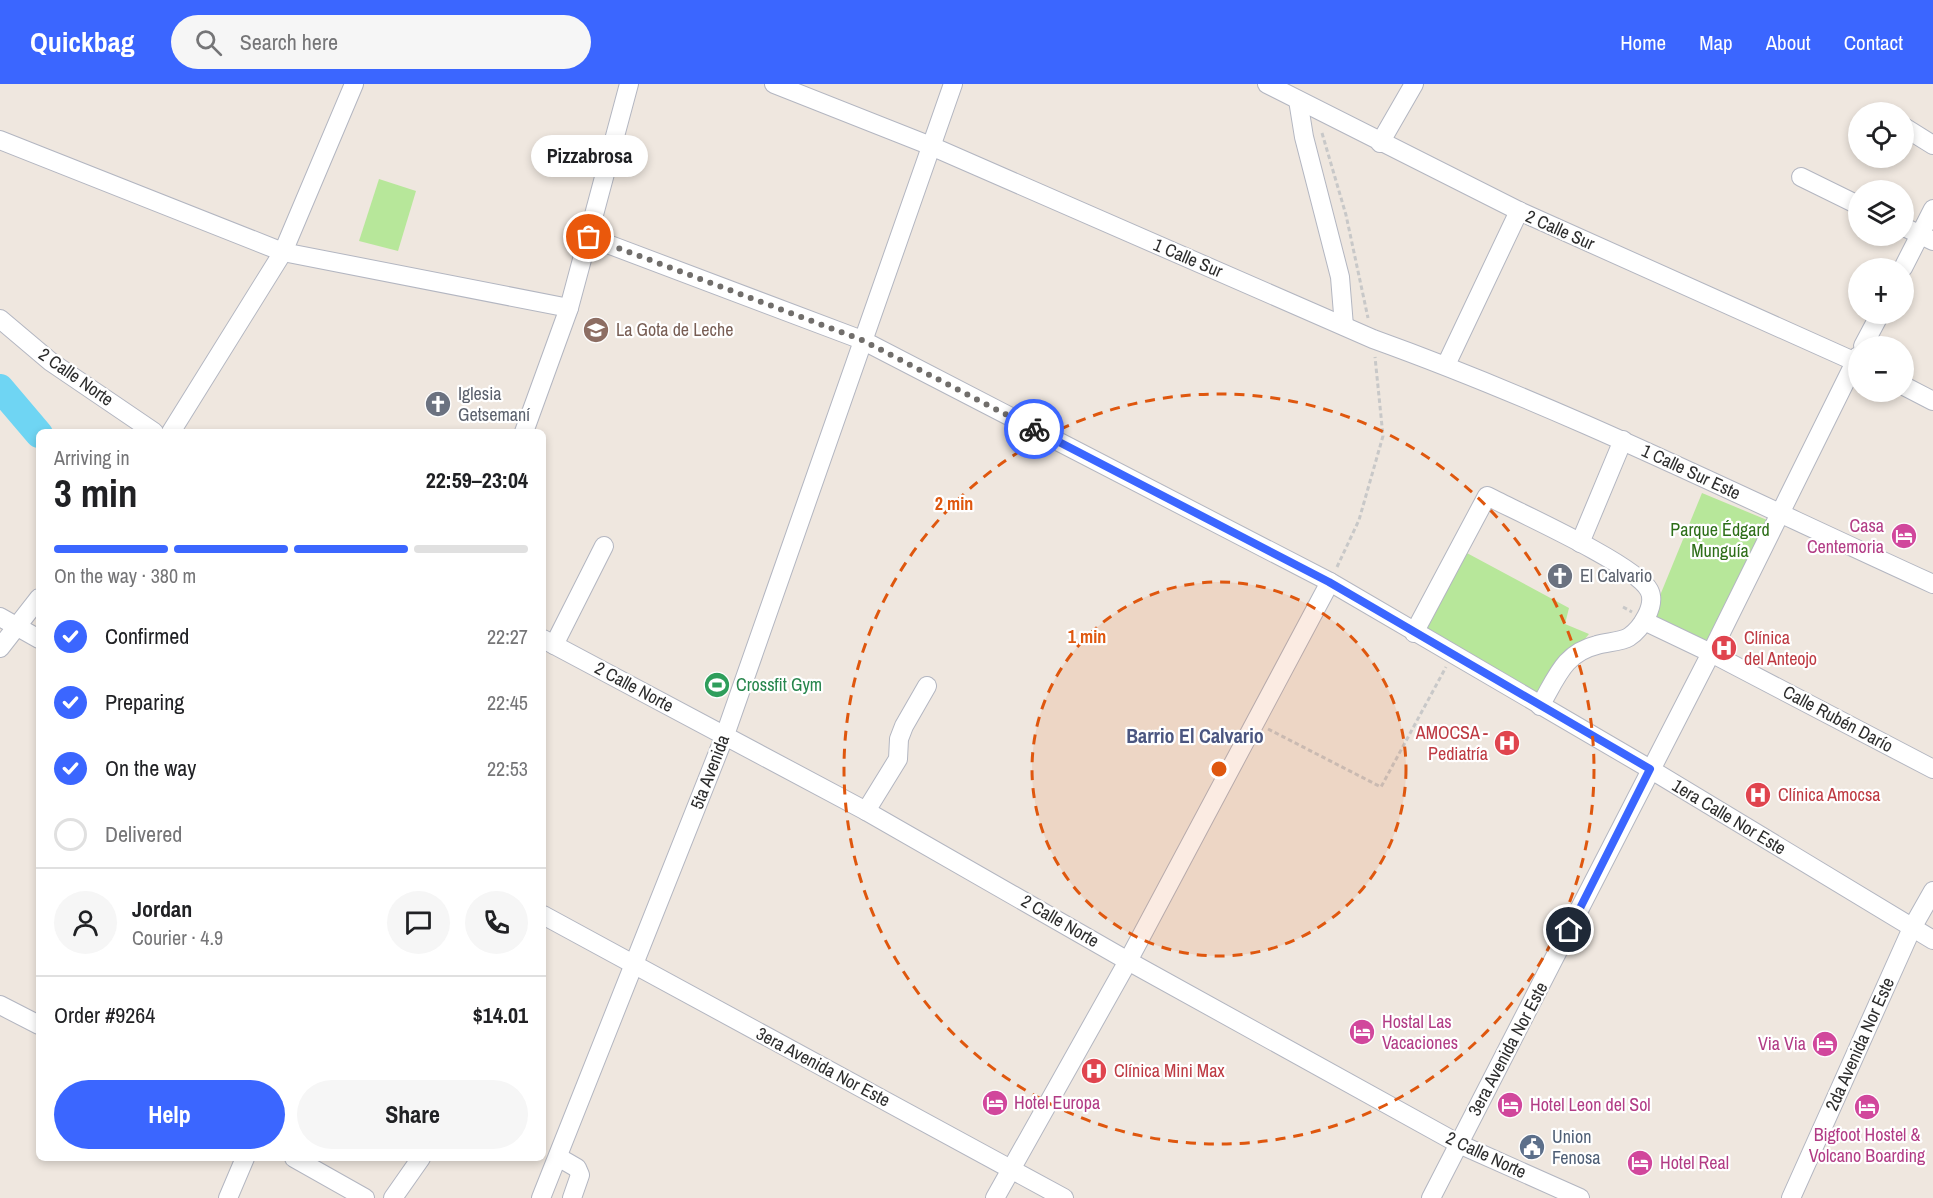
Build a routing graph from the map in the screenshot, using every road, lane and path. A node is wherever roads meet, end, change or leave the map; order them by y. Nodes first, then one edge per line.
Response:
1 (354, 84) edge
2 (629, 84) edge
3 (774, 84) edge
4 (952, 84) edge
5 (1267, 84) edge
6 (1414, 84) edge
7 (1298, 100) junction
8 (1322, 132) dead end
9 (1914, 133) edge
10 (0, 140) edge
11 (1380, 143) junction
12 (1933, 144) edge
13 (931, 147) junction
14 (1801, 177) dead end
15 (1848, 200) edge
16 (1933, 209) edge
17 (1519, 211) junction
18 (1919, 234) edge
19 (589, 237) junction
20 (283, 252) junction
21 (1908, 258) edge
22 (569, 308) junction
23 (0, 319) edge
24 (1344, 326) junction
25 (862, 340) junction
26 (1374, 346) junction
27 (1848, 352) edge
28 (1446, 365) junction
29 (1848, 379) edge
30 (1914, 391) edge
31 (1933, 401) edge
32 (150, 429) edge
33 (173, 429) edge
34 (525, 429) edge
35 (1623, 440) junction
36 (1780, 514) junction
37 (1580, 543) junction
38 (604, 546) dead end
39 (1329, 582) junction
40 (1933, 584) edge
41 (36, 602) edge
42 (0, 617) edge
43 (1644, 621) junction
44 (16, 627) junction
45 (1414, 633) junction
46 (36, 637) edge
47 (548, 642) edge
48 (0, 648) edge
49 (1711, 652) junction
50 (1453, 655) junction
51 (927, 686) dead end
52 (1540, 705) junction
53 (1255, 723) junction
54 (725, 735) junction
55 (1650, 769) junction
56 (1933, 769) edge
57 (866, 811) junction
58 (1933, 891) edge
59 (546, 917) edge
60 (1912, 928) junction
61 (1933, 940) edge
62 (1128, 961) junction
63 (635, 965) junction
64 (0, 1005) edge
65 (36, 1023) edge
66 (1459, 1144) junction
67 (558, 1157) junction
68 (244, 1161) edge
69 (299, 1161) edge
70 (419, 1161) edge
71 (1011, 1169) junction
72 (228, 1198) edge
73 (365, 1198) edge
74 (393, 1198) edge
75 (542, 1198) edge
76 (572, 1198) edge
77 (995, 1198) edge
78 (1064, 1198) edge
79 (1431, 1198) edge
80 (1580, 1198) edge
81 (1791, 1198) edge

1 - 20 street
2 - 19 street
3 - 13 street, 1 Calle Sur
4 - 13 street, 5ta Avenida
5 - 7 street, 2 Calle Sur
6 - 11 street
7 - 11 street, 2 Calle Sur
7 - 24 street
8 - 26 path
9 - 12 street
10 - 20 street
11 - 17 street, 2 Calle Sur
13 - 24 street, 1 Calle Sur
13 - 25 street, 5ta Avenida
14 - 15 street
16 - 18 street
17 - 27 street, 2 Calle Sur
17 - 28 street
18 - 21 street
19 - 22 street
19 - 25 street, 1era Calle Nor Este
20 - 22 street
20 - 33 street
22 - 34 street
23 - 32 street, 2 Calle Norte
24 - 26 street, 1 Calle Sur
25 - 39 street, 1era Calle Nor Este
25 - 54 street, 5ta Avenida
26 - 28 street, 1 Calle Sur
26 - 39 path
28 - 35 street, 1 Calle Sur Este
29 - 36 street, 3era Avenida Nor Este
30 - 31 street
35 - 36 street, 1 Calle Sur Este
35 - 37 street
36 - 40 street, 1 Calle Sur Este
36 - 49 street, 3era Avenida Nor Este
37 - 43 street
37 - 45 street
38 - 47 street
39 - 45 street, 1era Calle Nor Este
39 - 53 street
41 - 44 street
42 - 44 street
43 - 49 street, Calle Rubén Darío
43 - 52 street
44 - 46 street
44 - 48 street
45 - 50 street, 1era Calle Nor Este
47 - 54 street, 2 Calle Norte
49 - 55 street, 3era Avenida Nor Este
49 - 56 street, Calle Rubén Darío
50 - 52 street, 1era Calle Nor Este
50 - 53 path
51 - 57 street
52 - 55 street, 1era Calle Nor Este
53 - 62 street
54 - 57 street, 2 Calle Norte
54 - 63 street, 5ta Avenida
55 - 60 street, 1era Calle Nor Este
55 - 66 street, 3era Avenida Nor Este
57 - 62 street, 2 Calle Norte
58 - 60 street, 2da Avenida Nor Este
59 - 63 street, 3era Avenida Nor Este
60 - 61 street, 1era Calle Nor Este
60 - 81 street, 2da Avenida Nor Este
62 - 66 street, 2 Calle Norte
62 - 71 street
63 - 67 street, 5ta Avenida
63 - 71 street, 3era Avenida Nor Este
64 - 65 street
66 - 79 street, 3era Avenida Nor Este
66 - 80 street, 2 Calle Norte
67 - 75 street, 5ta Avenida
67 - 76 street
68 - 72 street
69 - 73 street
70 - 74 street
71 - 77 street
71 - 78 street, 3era Avenida Nor Este

